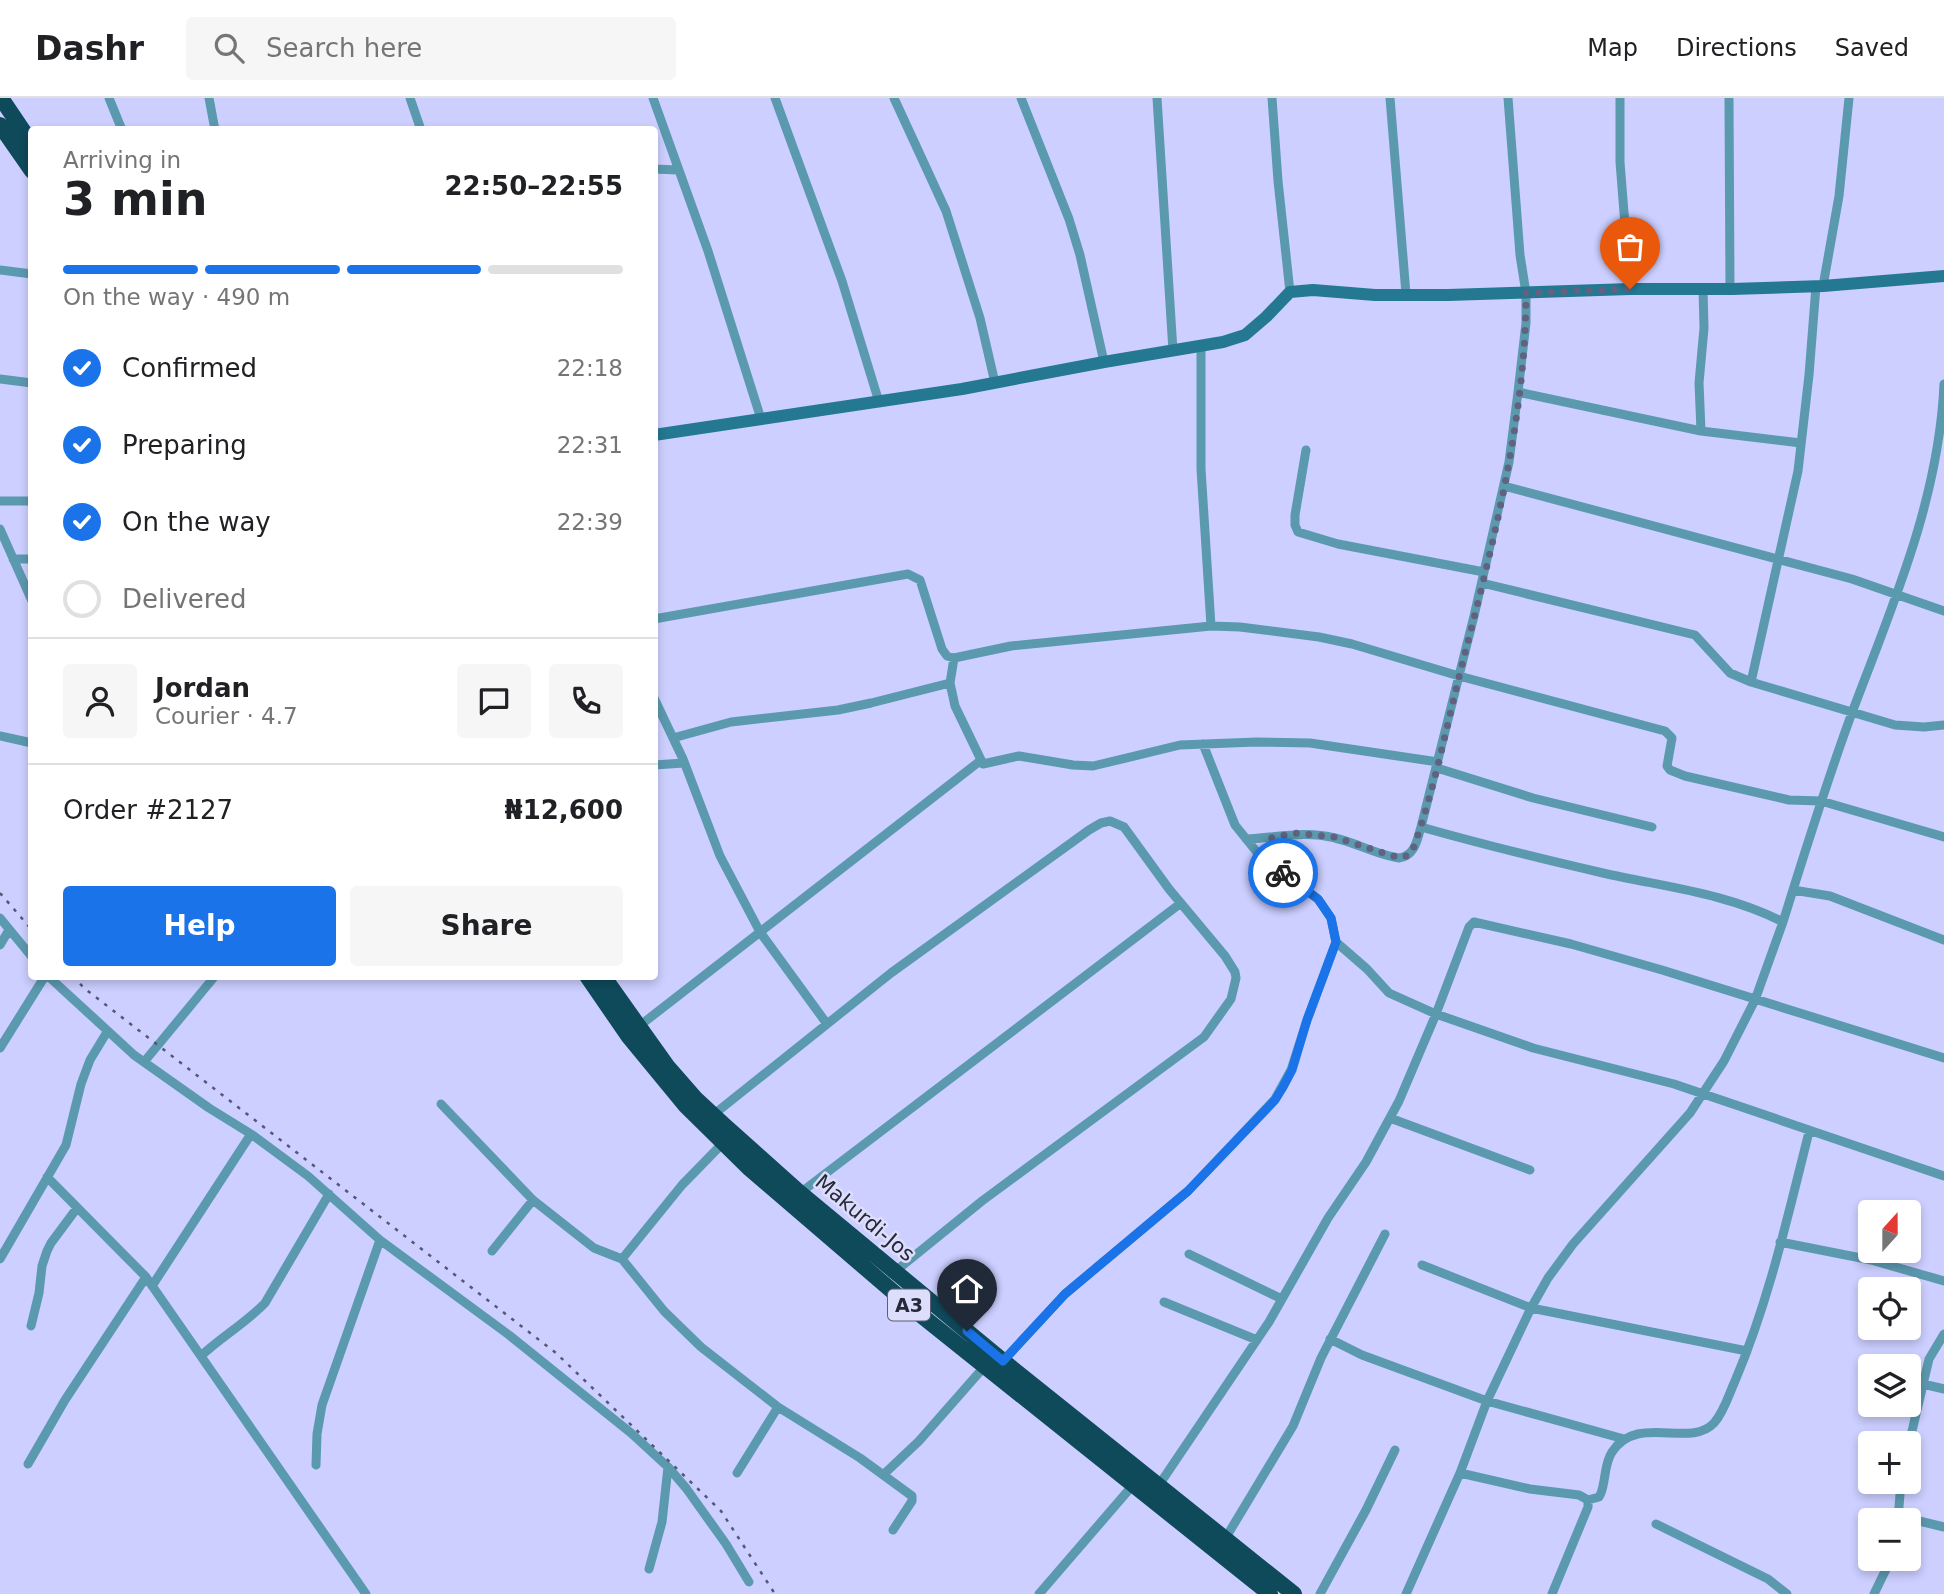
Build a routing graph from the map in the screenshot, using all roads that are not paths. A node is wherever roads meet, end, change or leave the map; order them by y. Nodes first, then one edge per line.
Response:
1 (1, 98) edge
2 (109, 98) edge
3 (209, 98) edge
4 (410, 98) edge
5 (653, 98) edge
6 (775, 98) edge
7 (894, 98) edge
8 (1021, 98) edge
9 (1157, 98) edge
10 (1272, 98) edge
11 (1390, 98) edge
12 (1508, 98) edge
13 (1620, 98) edge
14 (1729, 98) edge
15 (1849, 98) edge
16 (120, 126) edge
17 (214, 126) edge
18 (420, 126) edge
19 (2, 133) edge
20 (28, 138) edge
21 (28, 166) edge
22 (658, 169) edge
23 (678, 170) junction
24 (0, 270) edge
25 (28, 274) edge
26 (1944, 276) edge
27 (1819, 286) junction
28 (1630, 289) junction
29 (1703, 289) junction
30 (1730, 289) junction
31 (1290, 292) junction
32 (1526, 293) junction
33 (1406, 294) junction
34 (1201, 346) junction
35 (1173, 351) junction
36 (1104, 362) junction
37 (0, 379) edge
38 (28, 382) edge
39 (995, 383) junction
40 (1944, 384) edge
41 (1518, 392) junction
42 (879, 402) junction
43 (761, 419) junction
44 (1701, 431) junction
45 (658, 434) edge
46 (1801, 443) junction
47 (1306, 450) dead end
48 (1504, 486) junction
49 (0, 501) edge
50 (28, 501) edge
51 (0, 529) edge
52 (13, 559) junction
53 (28, 559) edge
54 (1778, 559) junction
55 (1484, 572) junction
56 (1482, 583) junction
57 (28, 592) edge
58 (1897, 597) junction
59 (1944, 611) edge
60 (658, 618) edge
61 (1211, 626) junction
62 (954, 657) junction
63 (1459, 676) junction
64 (1751, 682) junction
65 (950, 683) junction
66 (658, 706) edge
67 (1852, 712) junction
68 (1944, 725) edge
69 (0, 736) edge
70 (673, 738) junction
71 (28, 742) edge
72 (1203, 744) junction
73 (980, 761) junction
74 (684, 763) junction
75 (658, 765) edge
76 (1437, 765) junction
77 (1821, 801) junction
78 (1421, 827) junction
79 (1652, 827) dead end
80 (1944, 837) edge
81 (1271, 838) junction
82 (1246, 839) junction
83 (1260, 856) junction
84 (1793, 890) junction
85 (1181, 903) junction
86 (0, 918) edge
87 (1783, 922) junction
88 (9, 930) junction
89 (760, 932) junction
90 (1944, 940) edge
91 (1336, 942) junction
92 (0, 944) edge
93 (28, 952) edge
94 (44, 980) edge
95 (51, 980) edge
96 (212, 980) edge
97 (590, 980) edge
98 (606, 980) edge
99 (1755, 1000) junction
100 (1436, 1014) junction
101 (827, 1024) junction
102 (638, 1027) junction
103 (107, 1032) junction
104 (0, 1048) edge
105 (1944, 1058) edge
106 (144, 1062) junction
107 (1702, 1094) junction
108 (441, 1104) dead end
109 (713, 1115) junction
110 (1390, 1118) junction
111 (1809, 1132) junction
112 (251, 1134) junction
113 (723, 1143) junction
114 (1530, 1170) dead end
115 (1944, 1176) edge
116 (47, 1177) junction
117 (800, 1193) junction
118 (329, 1194) junction
119 (533, 1200) junction
120 (77, 1209) junction
121 (1385, 1234) dead end
122 (380, 1240) junction
123 (1780, 1242) junction
124 (492, 1251) dead end
125 (1189, 1254) dead end
126 (0, 1259) edge
127 (622, 1259) junction
128 (1422, 1265) dead end
129 (895, 1271) junction
130 (146, 1277) junction
131 (1944, 1281) edge
132 (883, 1283) junction
133 (152, 1286) junction
134 (1282, 1299) junction
135 (1164, 1302) dead end
136 (1531, 1308) junction
137 (31, 1326) dead end
138 (1944, 1334) edge
139 (1330, 1339) junction
140 (1256, 1340) junction
141 (1747, 1351) junction
142 (201, 1356) junction
143 (1003, 1361) junction
144 (984, 1367) junction
145 (1923, 1384) junction
146 (1944, 1389) edge
147 (1487, 1401) junction
148 (778, 1407) junction
149 (1912, 1431) edge
150 (1623, 1439) junction
151 (1395, 1450) dead end
152 (28, 1464) dead end
153 (316, 1465) dead end
154 (668, 1467) junction
155 (737, 1473) dead end
156 (1460, 1473) junction
157 (883, 1475) junction
158 (1133, 1485) junction
159 (1159, 1485) junction
160 (1588, 1500) junction
161 (1921, 1522) edge
162 (1656, 1524) dead end
163 (1944, 1527) edge
164 (893, 1530) dead end
165 (1225, 1539) junction
166 (649, 1569) dead end
167 (1885, 1571) edge
168 (749, 1582) dead end
169 (366, 1594) edge
170 (1039, 1594) edge
171 (1270, 1594) edge
172 (1294, 1594) edge
173 (1320, 1594) edge
174 (1406, 1594) edge
175 (1552, 1594) edge
176 (1787, 1594) edge
177 (1874, 1594) edge

1 - 20 highway
2 - 16 street
3 - 17 street
4 - 18 street
5 - 23 street
6 - 42 street
7 - 39 street
8 - 36 street
9 - 35 street
10 - 31 street
11 - 33 street
12 - 32 street
13 - 28 street
14 - 30 street
15 - 27 street
19 - 21 highway
22 - 23 street
23 - 43 street
24 - 25 street
26 - 27 street
27 - 30 street
27 - 46 street
28 - 29 street
28 - 32 street
29 - 30 street
29 - 44 street
31 - 33 street
31 - 34 street
32 - 33 street
32 - 41 street
34 - 35 street
34 - 61 street
35 - 36 street
36 - 39 street
37 - 38 street
39 - 42 street
40 - 58 street
41 - 44 street
41 - 48 street
42 - 43 street
43 - 45 street
44 - 46 street
46 - 54 street
47 - 55 street
48 - 54 street
48 - 55 street
49 - 50 street
51 - 52 street
52 - 53 street
52 - 57 street
54 - 58 street
54 - 64 street
55 - 56 street
56 - 63 street
56 - 64 street
58 - 59 street
58 - 67 street
60 - 62 street
61 - 62 street
61 - 63 street
62 - 65 street
63 - 76 street
63 - 77 street
64 - 67 street
65 - 70 street
65 - 73 street
66 - 70 street
67 - 68 street
67 - 77 street
69 - 71 street
70 - 74 street
72 - 73 street
72 - 76 street
72 - 82 street
73 - 89 street
74 - 75 street
74 - 89 street
76 - 78 street
76 - 79 street
77 - 80 street
77 - 84 street
78 - 81 street
78 - 87 street
81 - 82 street
81 - 83 street
82 - 83 street
83 - 91 street
84 - 87 street
84 - 90 street
85 - 101 street
85 - 117 street
85 - 129 street
86 - 88 street
87 - 99 street
88 - 92 street
88 - 93 street
89 - 101 street
89 - 102 street
91 - 100 street
91 - 143 street
94 - 104 street
95 - 103 street
96 - 106 street
97 - 113 highway, Makurdi-Jos / A3
98 - 102 highway, Makurdi-Jos / A3
99 - 100 street
99 - 105 street
99 - 107 street
100 - 107 street
100 - 110 street
101 - 109 street
102 - 109 highway, Makurdi-Jos / A3
103 - 106 street
103 - 116 street
106 - 112 street
107 - 111 street
107 - 136 street
108 - 119 street
109 - 117 highway, Makurdi-Jos / A3
110 - 114 street
110 - 134 street
111 - 115 street
111 - 123 street
112 - 118 street
112 - 133 street
113 - 127 street
113 - 132 highway, Makurdi-Jos / A3
116 - 120 street
116 - 126 street
117 - 129 highway, Makurdi-Jos / A3
118 - 122 street
118 - 142 street
119 - 124 street
119 - 127 street
120 - 130 street
120 - 137 street
121 - 139 street
122 - 153 street
122 - 154 street
123 - 131 street
123 - 141 street
125 - 134 street
127 - 148 street
128 - 136 street
129 - 132 street
129 - 143 highway, Makurdi-Jos / A3
130 - 133 street
130 - 152 street
132 - 144 highway, Makurdi-Jos / A3
133 - 142 street
134 - 140 street
135 - 140 street
136 - 141 street
136 - 147 street
138 - 145 street
139 - 147 street
139 - 165 street
140 - 159 street
141 - 150 street
142 - 169 street
143 - 159 highway, Makurdi-Jos / A3
144 - 157 street
144 - 158 highway, Makurdi-Jos / A3
145 - 146 street
145 - 149 street
147 - 150 street
147 - 156 street
148 - 155 street
148 - 157 street
150 - 160 street
151 - 173 street
154 - 166 street
154 - 168 street
156 - 160 street
156 - 174 street
157 - 164 street
158 - 170 street
158 - 171 highway, Makurdi-Jos / A3
159 - 165 highway, Makurdi-Jos / A3
160 - 175 street
161 - 163 street
162 - 176 street
165 - 172 highway, Makurdi-Jos / A3
167 - 177 street

